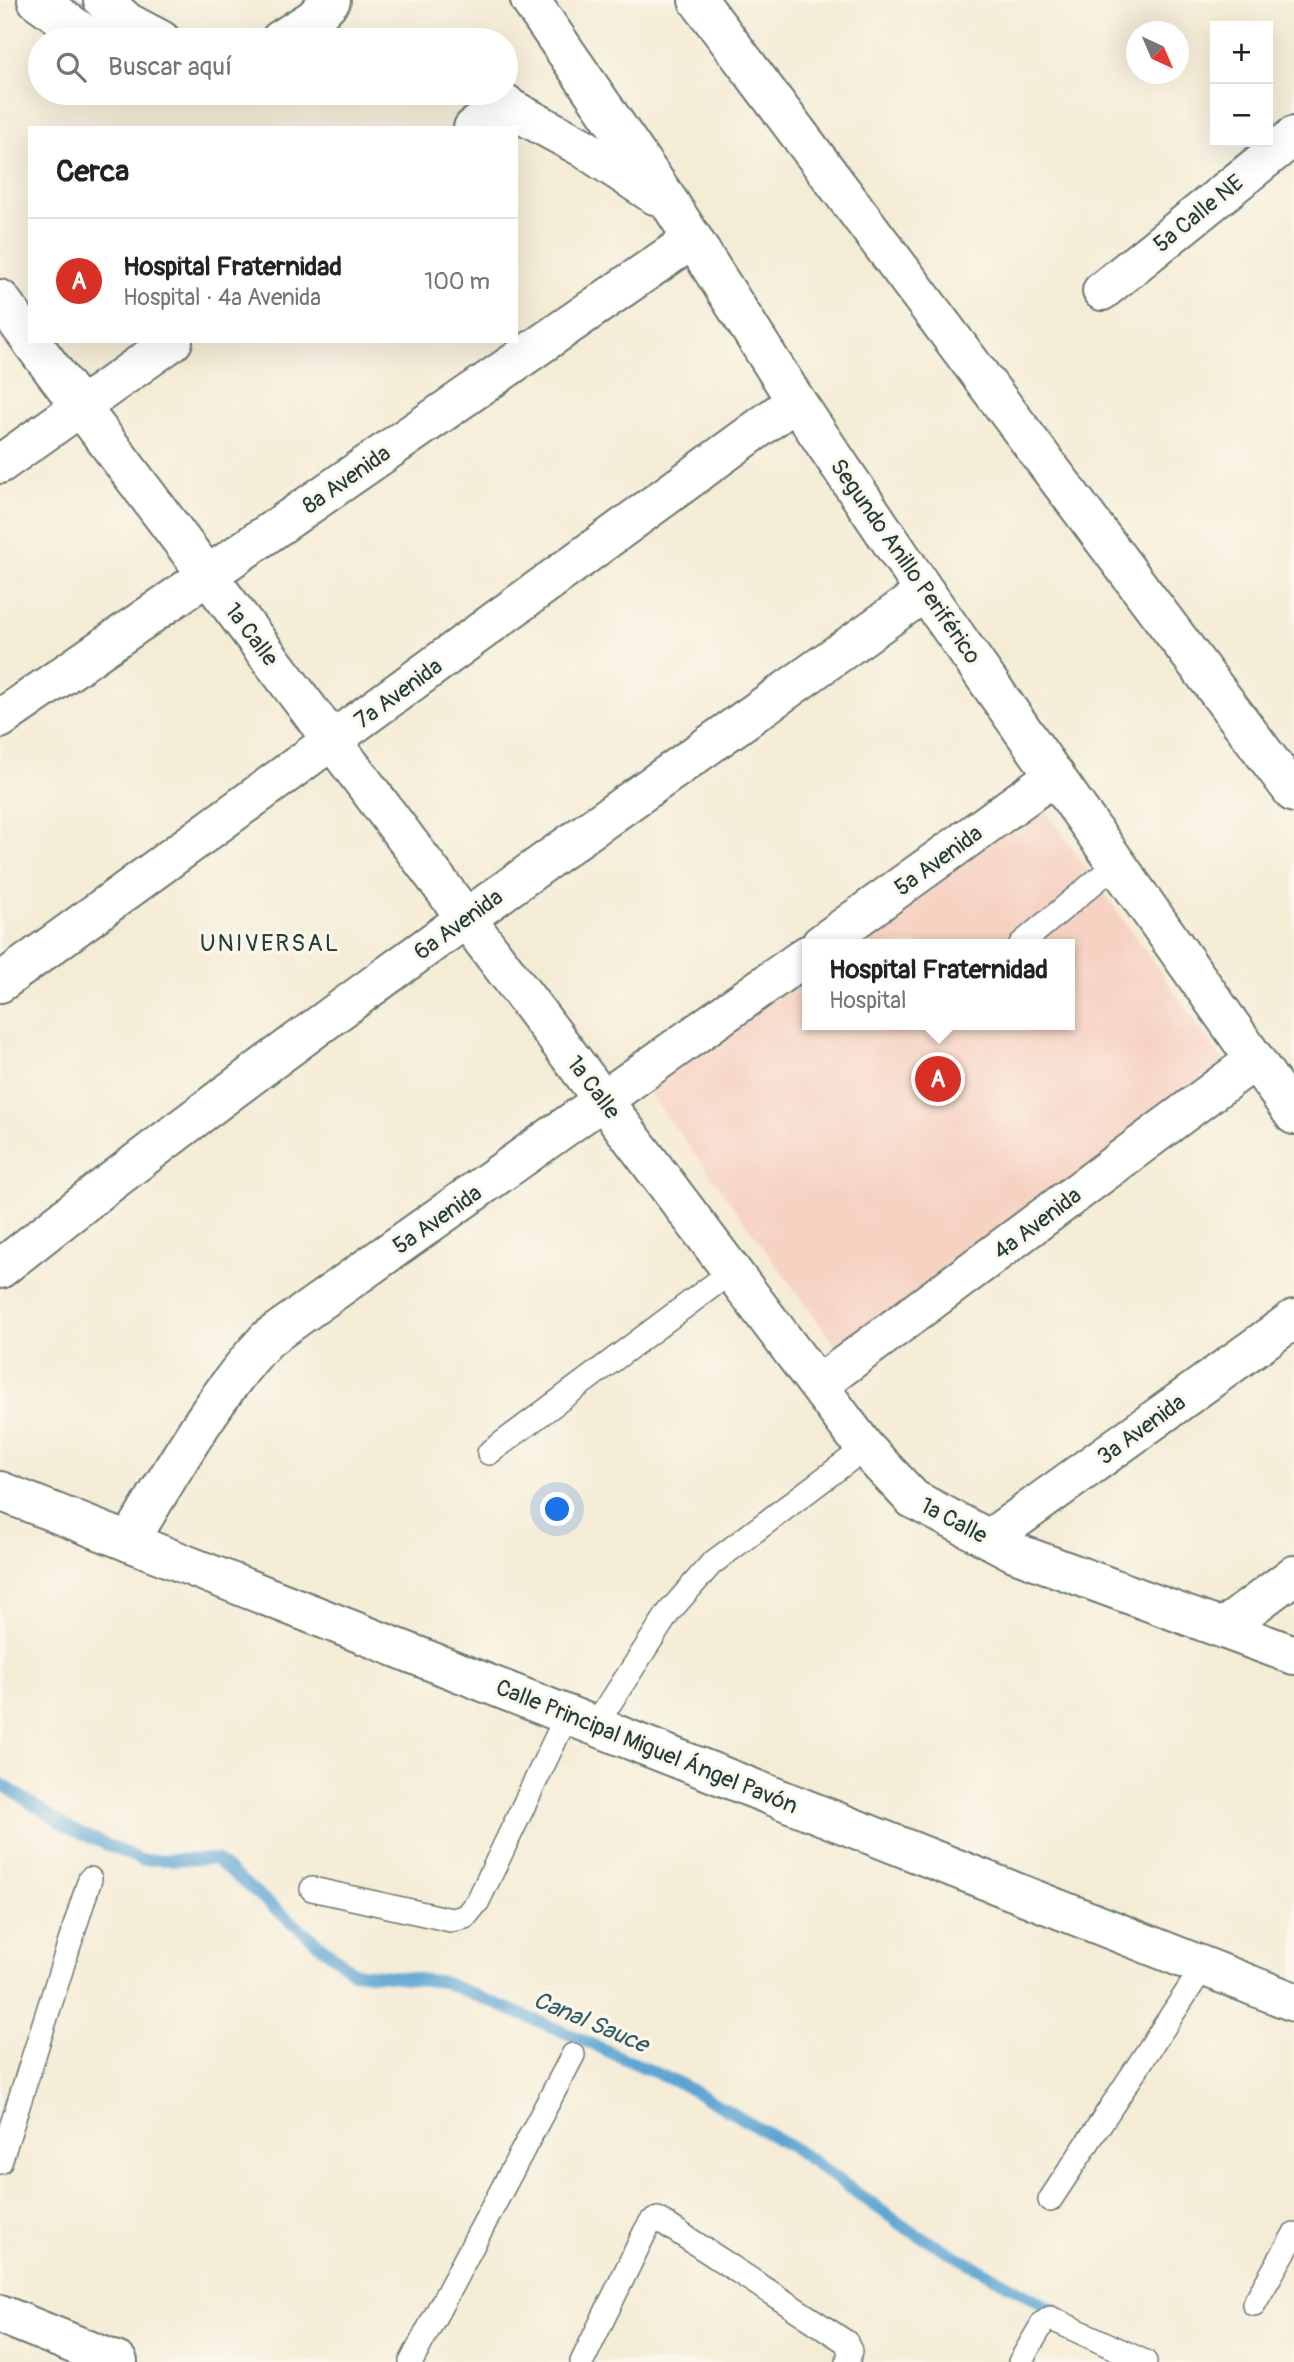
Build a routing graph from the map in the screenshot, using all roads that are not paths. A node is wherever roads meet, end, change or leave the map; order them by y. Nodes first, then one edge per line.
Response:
1 (37, 0) edge
2 (103, 0) edge
3 (331, 0) edge
4 (530, 0) edge
5 (698, 0) edge
6 (76, 28) edge
7 (138, 28) edge
8 (299, 28) edge
9 (490, 105) edge
10 (505, 105) edge
11 (474, 126) edge
12 (1294, 136) edge
13 (671, 205) junction
14 (692, 239) junction
15 (1102, 291) dead end
16 (0, 299) edge
17 (28, 336) edge
18 (33, 343) edge
19 (170, 343) edge
20 (796, 401) junction
21 (81, 407) junction
22 (0, 464) edge
23 (208, 575) junction
24 (925, 592) junction
25 (0, 719) edge
26 (333, 741) junction
27 (1055, 775) junction
28 (1294, 793) edge
29 (1116, 864) junction
30 (466, 918) junction
31 (828, 939) edge
32 (1027, 939) edge
33 (802, 959) edge
34 (0, 983) edge
35 (1255, 1060) junction
36 (604, 1101) junction
37 (1294, 1115) edge
38 (0, 1269) edge
39 (732, 1271) junction
40 (1294, 1319) edge
41 (818, 1385) junction
42 (865, 1448) junction
43 (489, 1453) dead end
44 (0, 1491) edge
45 (989, 1539) junction
46 (129, 1542) junction
47 (1294, 1575) edge
48 (1223, 1628) junction
49 (1294, 1656) edge
50 (581, 1720) junction
51 (90, 1879) dead end
52 (312, 1889) dead end
53 (1204, 1966) junction
54 (1294, 2002) edge
55 (573, 2055) dead end
56 (0, 2162) edge
57 (1050, 2200) dead end
58 (1294, 2235) edge
59 (1254, 2304) dead end
60 (0, 2314) edge
61 (118, 2362) edge
62 (411, 2362) edge
63 (582, 2362) edge
64 (848, 2362) edge
65 (1020, 2362) edge
66 (1145, 2362) edge

1 - 6 street
2 - 7 street
3 - 8 street
4 - 13 street, Segundo Anillo Periférico
5 - 28 street
9 - 11 street
10 - 13 street
12 - 15 street, 5a Calle NE
13 - 14 street, Segundo Anillo Periférico
14 - 20 street, Segundo Anillo Periférico
14 - 23 street, 8a Avenida
16 - 17 street, 1a Calle
18 - 21 street, 1a Calle
19 - 21 street
20 - 24 street, Segundo Anillo Periférico
20 - 26 street, 7a Avenida
21 - 22 street
21 - 23 street, 1a Calle
23 - 25 street, 8a Avenida
23 - 26 street, 1a Calle
24 - 27 street, Segundo Anillo Periférico
24 - 30 street, 6a Avenida
26 - 30 street, 1a Calle
26 - 34 street, 7a Avenida
27 - 29 street, Segundo Anillo Periférico
27 - 31 street, 5a Avenida
29 - 32 lane
29 - 35 street, Segundo Anillo Periférico
30 - 36 street, 1a Calle
30 - 38 street, 6a Avenida
33 - 36 street, 5a Avenida
35 - 37 street, Segundo Anillo Periférico
35 - 41 street, 4a Avenida
36 - 39 street, 1a Calle
36 - 46 street, 5a Avenida
39 - 41 street, 1a Calle
39 - 43 lane
40 - 45 street, 3a Avenida
41 - 42 street, 1a Calle
42 - 45 street, 1a Calle
42 - 50 lane
44 - 46 street, Calle Principal Miguel Ángel Pavón
45 - 48 street, 1a Calle
46 - 50 street, Calle Principal Miguel Ángel Pavón
47 - 48 street
48 - 49 street, 1a Calle
50 - 52 lane
50 - 53 street, Calle Principal Miguel Ángel Pavón
51 - 56 lane
53 - 54 street, Calle Principal Miguel Ángel Pavón
53 - 57 lane
55 - 62 lane
58 - 59 lane
60 - 61 street
63 - 64 lane
65 - 66 lane

